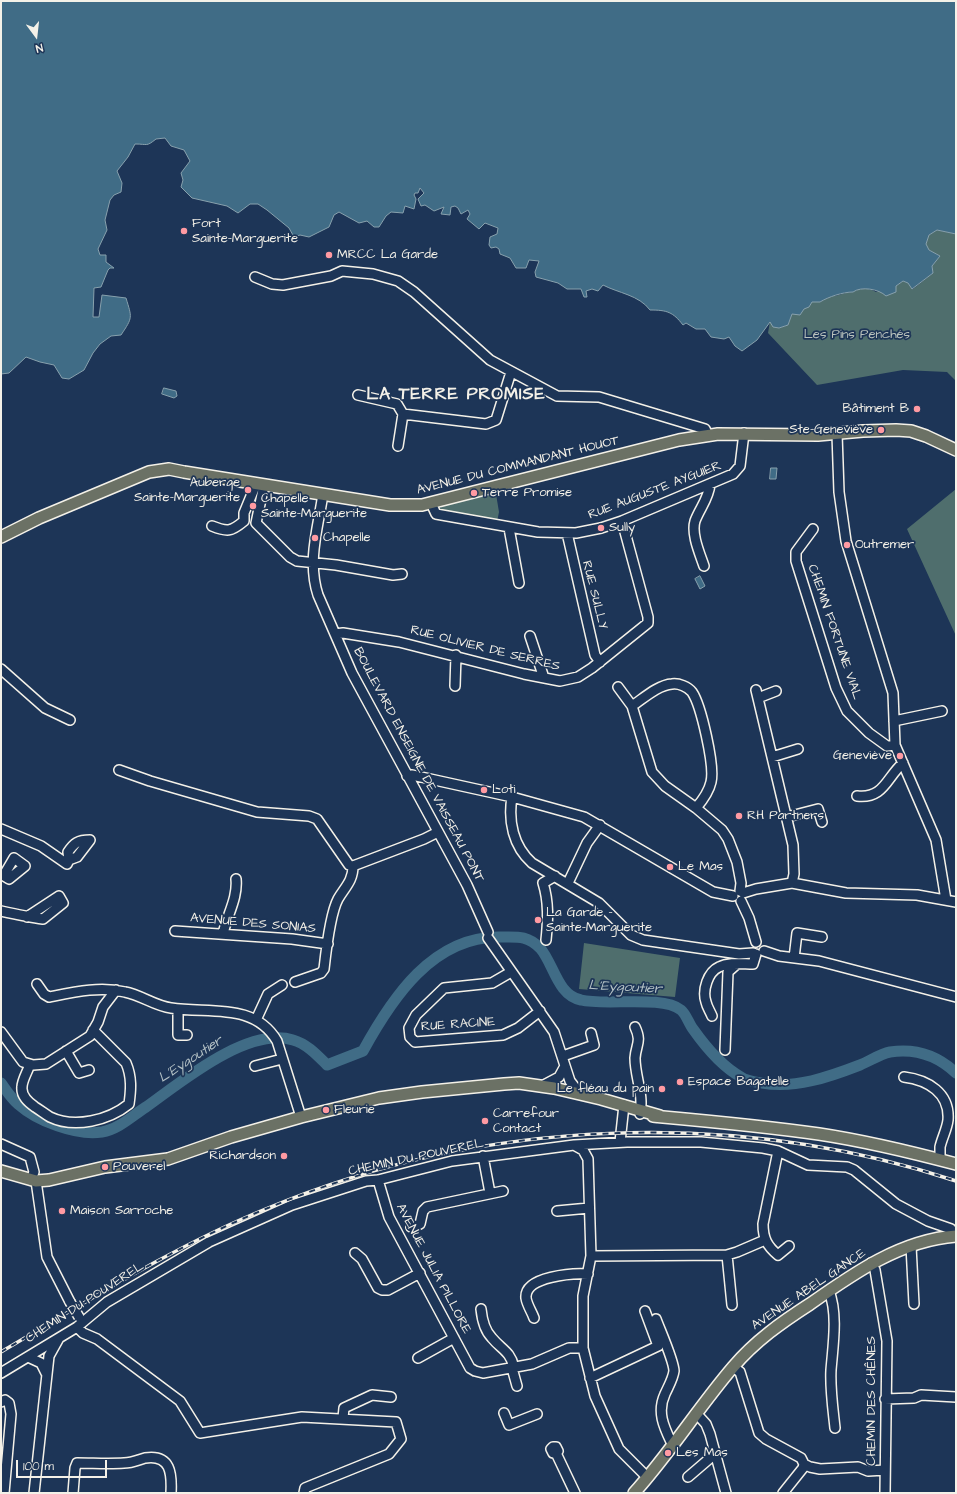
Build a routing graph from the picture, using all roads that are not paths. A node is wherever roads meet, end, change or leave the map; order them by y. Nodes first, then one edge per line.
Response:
1 (255, 276) dead end
2 (511, 372) junction
3 (358, 395) dead end
4 (403, 414) junction
5 (744, 433) junction
6 (837, 434) junction
7 (708, 435) junction
8 (398, 446) dead end
9 (956, 450) edge
10 (260, 484) junction
11 (710, 484) junction
12 (323, 494) junction
13 (431, 503) junction
14 (244, 521) junction
15 (622, 521) junction
16 (256, 523) junction
17 (212, 526) dead end
18 (509, 528) junction
19 (813, 529) dead end
20 (567, 533) junction
21 (1, 537) edge
22 (312, 563) junction
23 (704, 566) dead end
24 (402, 574) dead end
25 (519, 583) dead end
26 (335, 634) junction
27 (530, 636) dead end
28 (456, 655) junction
29 (600, 662) junction
30 (1, 669) edge
31 (544, 678) junction
32 (455, 686) dead end
33 (618, 687) dead end
34 (776, 690) dead end
35 (632, 706) junction
36 (942, 711) dead end
37 (70, 720) dead end
38 (894, 721) junction
39 (895, 745) junction
40 (798, 749) dead end
41 (772, 757) junction
42 (903, 763) junction
43 (119, 770) dead end
44 (407, 776) junction
45 (857, 796) dead end
46 (512, 797) junction
47 (696, 808) junction
48 (786, 817) junction
49 (822, 822) dead end
50 (600, 825) junction
51 (1, 829) edge
52 (438, 832) junction
53 (68, 862) dead end
54 (532, 863) junction
55 (353, 866) junction
56 (555, 876) junction
57 (236, 879) dead end
58 (568, 883) junction
59 (792, 883) junction
60 (543, 884) junction
61 (739, 895) junction
62 (946, 900) junction
63 (956, 902) edge
64 (1, 911) edge
65 (27, 917) dead end
66 (175, 931) dead end
67 (223, 934) junction
68 (822, 937) dead end
69 (546, 940) dead end
70 (328, 944) junction
71 (758, 953) junction
72 (794, 958) junction
73 (740, 963) junction
74 (511, 972) junction
75 (294, 982) dead end
76 (37, 984) dead end
77 (282, 986) dead end
78 (116, 990) junction
79 (956, 997) edge
80 (178, 1009) junction
81 (540, 1011) junction
82 (712, 1016) dead end
83 (256, 1020) junction
84 (635, 1027) dead end
85 (93, 1030) junction
86 (1, 1032) edge
87 (591, 1033) dead end
88 (187, 1035) dead end
89 (726, 1050) dead end
90 (66, 1051) junction
91 (563, 1056) junction
92 (282, 1059) junction
93 (30, 1064) junction
94 (256, 1066) dead end
95 (565, 1066) junction
96 (89, 1070) dead end
97 (904, 1077) dead end
98 (557, 1088) junction
99 (624, 1108) junction
100 (640, 1112) junction
101 (301, 1117) junction
102 (620, 1142) junction
103 (601, 1143) junction
104 (1, 1144) edge
105 (574, 1145) junction
106 (778, 1151) junction
107 (484, 1156) junction
108 (588, 1159) junction
109 (936, 1159) junction
110 (956, 1164) edge
111 (1, 1172) edge
112 (34, 1180) junction
113 (378, 1180) junction
114 (503, 1192) dead end
115 (490, 1193) junction
116 (590, 1208) junction
117 (557, 1211) dead end
118 (411, 1227) dead end
119 (952, 1233) edge
120 (765, 1240) junction
121 (789, 1246) dead end
122 (911, 1246) junction
123 (355, 1253) dead end
124 (727, 1255) junction
125 (591, 1256) junction
126 (871, 1263) junction
127 (420, 1273) junction
128 (588, 1274) junction
129 (829, 1290) junction
130 (914, 1304) dead end
131 (732, 1305) dead end
132 (481, 1309) dead end
133 (645, 1310) dead end
134 (534, 1318) dead end
135 (656, 1319) dead end
136 (80, 1322) junction
137 (58, 1338) junction
138 (454, 1338) junction
139 (43, 1347) junction
140 (582, 1348) junction
141 (28, 1356) junction
142 (49, 1356) junction
143 (418, 1358) dead end
144 (44, 1365) junction
145 (513, 1367) junction
146 (733, 1367) junction
147 (1, 1373) edge
148 (46, 1374) junction
149 (590, 1378) junction
150 (517, 1386) dead end
151 (391, 1397) dead end
152 (956, 1397) edge
153 (886, 1399) junction
154 (1, 1402) edge
155 (504, 1412) dead end
156 (696, 1413) junction
157 (537, 1414) dead end
158 (343, 1418) junction
159 (835, 1428) dead end
160 (40, 1442) junction
161 (672, 1445) junction
162 (556, 1453) dead end
163 (716, 1454) junction
164 (804, 1464) junction
165 (885, 1470) junction
166 (646, 1476) junction
167 (688, 1477) dead end
168 (3, 1483) edge
169 (4, 1493) edge
170 (34, 1493) edge
171 (40, 1493) edge
172 (73, 1493) edge
173 (171, 1493) edge
174 (304, 1493) edge
175 (576, 1493) edge
176 (629, 1493) edge
177 (634, 1493) edge
178 (726, 1493) edge
179 (783, 1493) edge
180 (885, 1493) edge

1 - 2 street
2 - 4 street
2 - 7 street
3 - 4 street
4 - 8 street
5 - 6 main road, AVENUE DU COMMANDANT HOUOT
5 - 7 main road, AVENUE DU COMMANDANT HOUOT
5 - 11 street, RUE AUGUSTE AYGUIER
6 - 9 main road, AVENUE DU COMMANDANT HOUOT
6 - 38 street
7 - 13 main road, AVENUE DU COMMANDANT HOUOT
10 - 12 main road, AVENUE DU COMMANDANT HOUOT
10 - 14 street
10 - 16 street
10 - 21 main road, AVENUE DU COMMANDANT HOUOT
11 - 15 street, RUE AUGUSTE AYGUIER
11 - 23 street
12 - 13 main road, AVENUE DU COMMANDANT HOUOT
12 - 22 street, BOULEVARD ENSEIGNE DE VAISSEAU PONT
13 - 18 street, RUE AUGUSTE AYGUIER
14 - 16 street
14 - 17 street
15 - 20 street, RUE AUGUSTE AYGUIER
15 - 29 street, RUE OLIVIER DE SERRES
16 - 22 street
18 - 20 street, RUE AUGUSTE AYGUIER
18 - 25 street
19 - 39 street, CHEMIN FORTUNE VIAL
20 - 29 street, RUE SULLY
22 - 24 street
22 - 26 street, BOULEVARD ENSEIGNE DE VAISSEAU PONT
26 - 28 street, RUE OLIVIER DE SERRES
26 - 44 street, BOULEVARD ENSEIGNE DE VAISSEAU PONT
27 - 31 street
28 - 31 street, RUE OLIVIER DE SERRES
28 - 32 street
29 - 31 street, RUE OLIVIER DE SERRES
30 - 37 street
33 - 35 street
34 - 41 street
35 - 47 street
35 - 47 street
36 - 38 street
38 - 39 street
39 - 42 street
40 - 41 street
41 - 48 street
42 - 45 street
42 - 62 street
43 - 55 street
44 - 46 street
44 - 52 street, BOULEVARD ENSEIGNE DE VAISSEAU PONT
46 - 50 street
46 - 54 street
47 - 61 street
48 - 49 street
48 - 59 street
50 - 58 street
50 - 61 street
51 - 53 street
52 - 55 street
52 - 74 street, BOULEVARD ENSEIGNE DE VAISSEAU PONT
54 - 56 street
54 - 60 street
55 - 70 street
56 - 58 street
56 - 60 street
57 - 67 street
58 - 71 street
59 - 61 street
59 - 62 street
60 - 69 street
61 - 71 street
62 - 63 street
64 - 65 street
66 - 67 street, AVENUE DES SONIAS
67 - 70 street, AVENUE DES SONIAS
68 - 72 street
70 - 75 street
71 - 72 street
71 - 73 street
72 - 79 street
73 - 82 street
73 - 89 street
74 - 81 street, BOULEVARD ENSEIGNE DE VAISSEAU PONT
74 - 81 street, RUE RACINE
76 - 78 street
77 - 83 street
78 - 80 street
78 - 85 street
80 - 83 street
80 - 88 street
81 - 91 street, BOULEVARD ENSEIGNE DE VAISSEAU PONT
83 - 92 street
84 - 100 street
85 - 90 street
85 - 93 street
86 - 93 street
87 - 91 street
90 - 93 street
90 - 96 street
91 - 95 street, BOULEVARD ENSEIGNE DE VAISSEAU PONT
92 - 94 street
92 - 101 street
95 - 98 street, BOULEVARD ENSEIGNE DE VAISSEAU PONT
95 - 98 street
97 - 109 street
98 - 99 main road
98 - 99 main road
98 - 101 main road
99 - 100 main road
99 - 102 street
100 - 109 main road
101 - 112 main road
102 - 103 street, CHEMIN DU POUVEREL
102 - 106 street, CHEMIN DU POUVEREL
103 - 105 street, CHEMIN DU POUVEREL
103 - 108 street
104 - 112 street
105 - 107 street, CHEMIN DU POUVEREL
105 - 108 street
106 - 119 street, CHEMIN DU POUVEREL
106 - 120 street
107 - 113 street, CHEMIN DU POUVEREL
107 - 115 street
108 - 116 street
109 - 110 main road
111 - 112 main road
112 - 136 street, bridge
113 - 127 street, AVENUE JULIA PILLORE
113 - 136 street, CHEMIN DU POUVEREL
114 - 115 street
115 - 118 street
116 - 117 street
116 - 125 street
119 - 122 main road, AVENUE ABEL GANCE
120 - 121 street
120 - 124 street
122 - 126 main road, AVENUE ABEL GANCE
122 - 130 street
123 - 127 street
124 - 125 street
124 - 131 street
125 - 128 street
126 - 129 main road, AVENUE ABEL GANCE
126 - 153 street, CHEMIN DES CHÊNES
127 - 138 street, AVENUE JULIA PILLORE
128 - 134 street
128 - 140 street
129 - 146 main road, AVENUE ABEL GANCE
129 - 159 street
132 - 145 street
133 - 149 street
135 - 161 street
136 - 137 street, CHEMIN DU POUVEREL
136 - 158 street
137 - 139 street, CHEMIN DU POUVEREL
137 - 142 street
138 - 143 street
138 - 145 street, AVENUE JULIA PILLORE
139 - 141 street, CHEMIN DU POUVEREL
139 - 142 street
139 - 144 street
140 - 145 street
140 - 149 street
141 - 144 street
141 - 147 street, CHEMIN DU POUVEREL
142 - 148 street
144 - 148 street
145 - 150 street
146 - 156 main road, AVENUE ABEL GANCE
146 - 164 street
148 - 160 street
149 - 166 street
151 - 158 street
152 - 153 street
153 - 165 street, CHEMIN DES CHÊNES
154 - 168 street
155 - 157 street
156 - 161 main road, AVENUE ABEL GANCE
156 - 163 street
158 - 174 street
160 - 170 street
160 - 171 street
161 - 166 main road, AVENUE ABEL GANCE
162 - 175 street
163 - 167 street
163 - 178 street
164 - 165 street
164 - 179 street
165 - 180 street, CHEMIN DES CHÊNES
166 - 176 main road, AVENUE ABEL GANCE
166 - 177 main road, AVENUE ABEL GANCE
168 - 169 street
172 - 173 street

